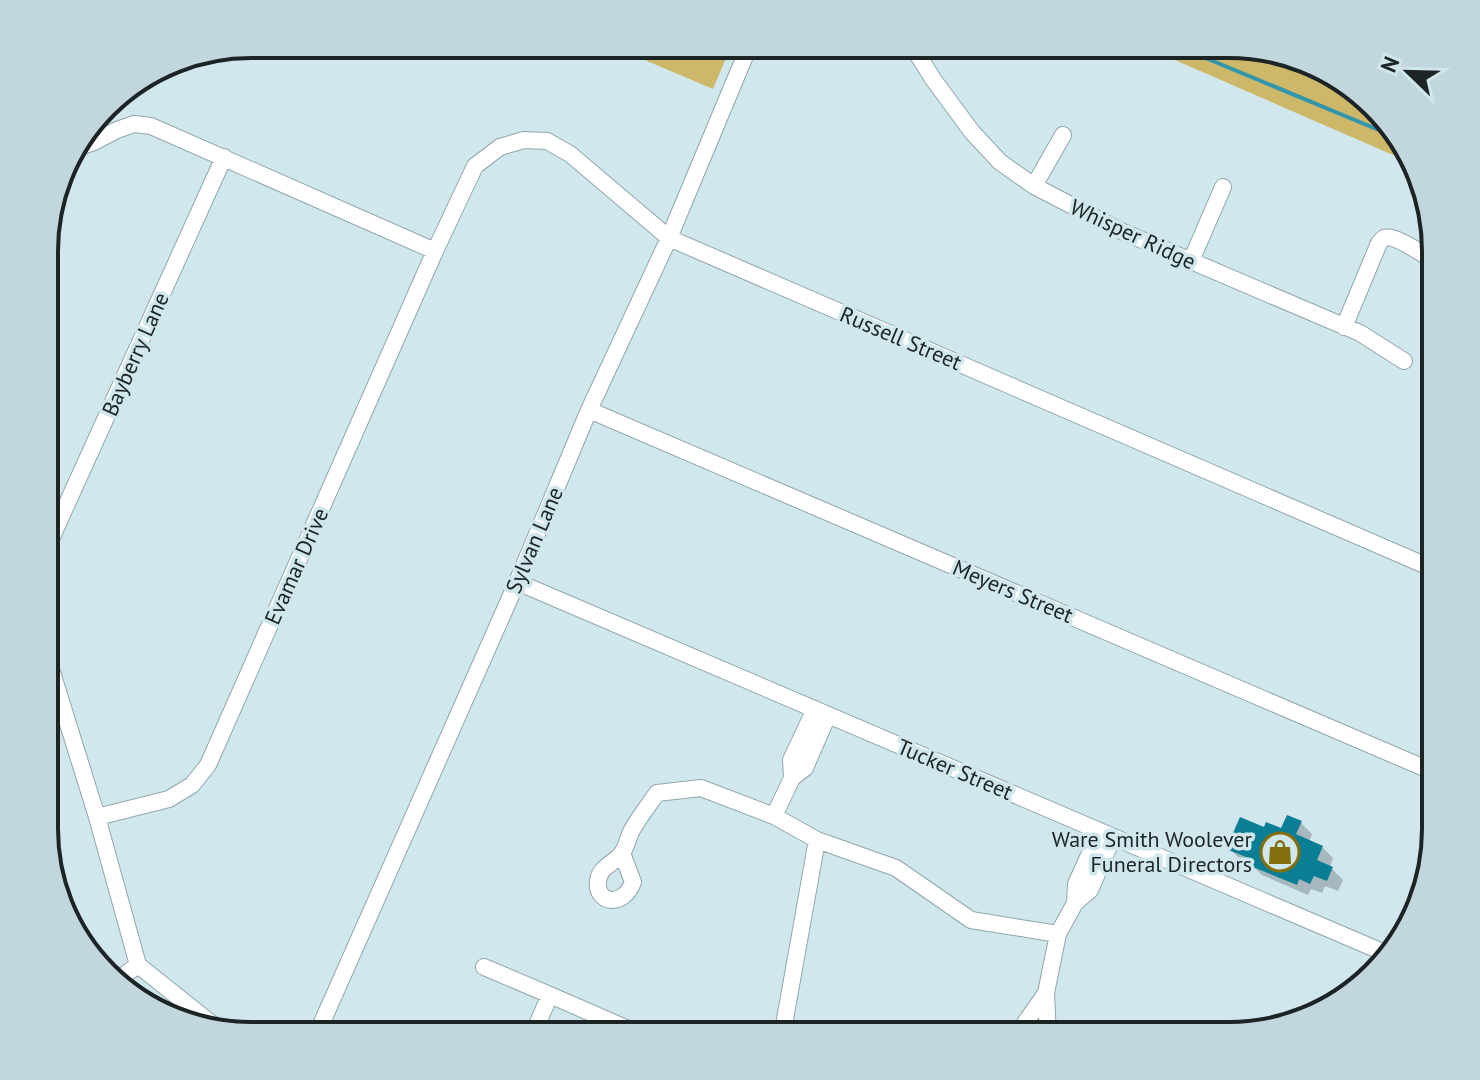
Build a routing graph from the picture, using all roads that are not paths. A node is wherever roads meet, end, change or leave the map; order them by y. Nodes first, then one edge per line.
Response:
1 (744, 58) edge
2 (920, 58) edge
3 (1063, 135) dead end
4 (92, 141) edge
5 (224, 157) junction
6 (1034, 186) junction
7 (1223, 187) dead end
8 (669, 238) junction
9 (435, 251) junction
10 (1422, 254) edge
11 (1191, 261) junction
12 (1344, 327) junction
13 (1404, 361) dead end
14 (589, 410) junction
15 (58, 524) edge
16 (1422, 564) edge
17 (517, 582) junction
18 (58, 692) edge
19 (822, 712) junction
20 (1422, 767) edge
21 (774, 816) junction
22 (97, 817) junction
23 (1106, 834) junction
24 (817, 840) junction
25 (622, 853) dead end
26 (1058, 934) junction
27 (1379, 950) edge
28 (138, 965) junction
29 (484, 967) dead end
30 (125, 975) edge
31 (1046, 993) junction
32 (550, 995) junction
33 (200, 1015) edge
34 (322, 1022) edge
35 (538, 1022) edge
36 (612, 1022) edge
37 (784, 1022) edge
38 (1026, 1022) edge
39 (1047, 1022) edge

1 - 8 street, Sylvan Lane
2 - 6 street, Whisper Ridge
3 - 6 street
4 - 5 street
5 - 9 street
5 - 15 street, Bayberry Lane
6 - 11 street, Whisper Ridge
7 - 11 street
8 - 9 street, Russell Street
8 - 14 street, Sylvan Lane
8 - 16 street, Russell Street
9 - 22 street, Evamar Drive
10 - 12 street
11 - 12 street, Whisper Ridge
12 - 13 street, Whisper Ridge
14 - 17 street, Sylvan Lane
14 - 20 street, Meyers Street
17 - 19 street, Tucker Street
17 - 34 street, Sylvan Lane
18 - 22 street
19 - 21 street
19 - 23 street, Tucker Street
21 - 24 street
21 - 25 street
22 - 28 street
23 - 26 street
23 - 27 street, Tucker Street
24 - 26 street
24 - 37 street
26 - 31 street
28 - 30 street
28 - 33 street
29 - 32 street
31 - 38 street
31 - 39 street
32 - 35 street
32 - 36 street

